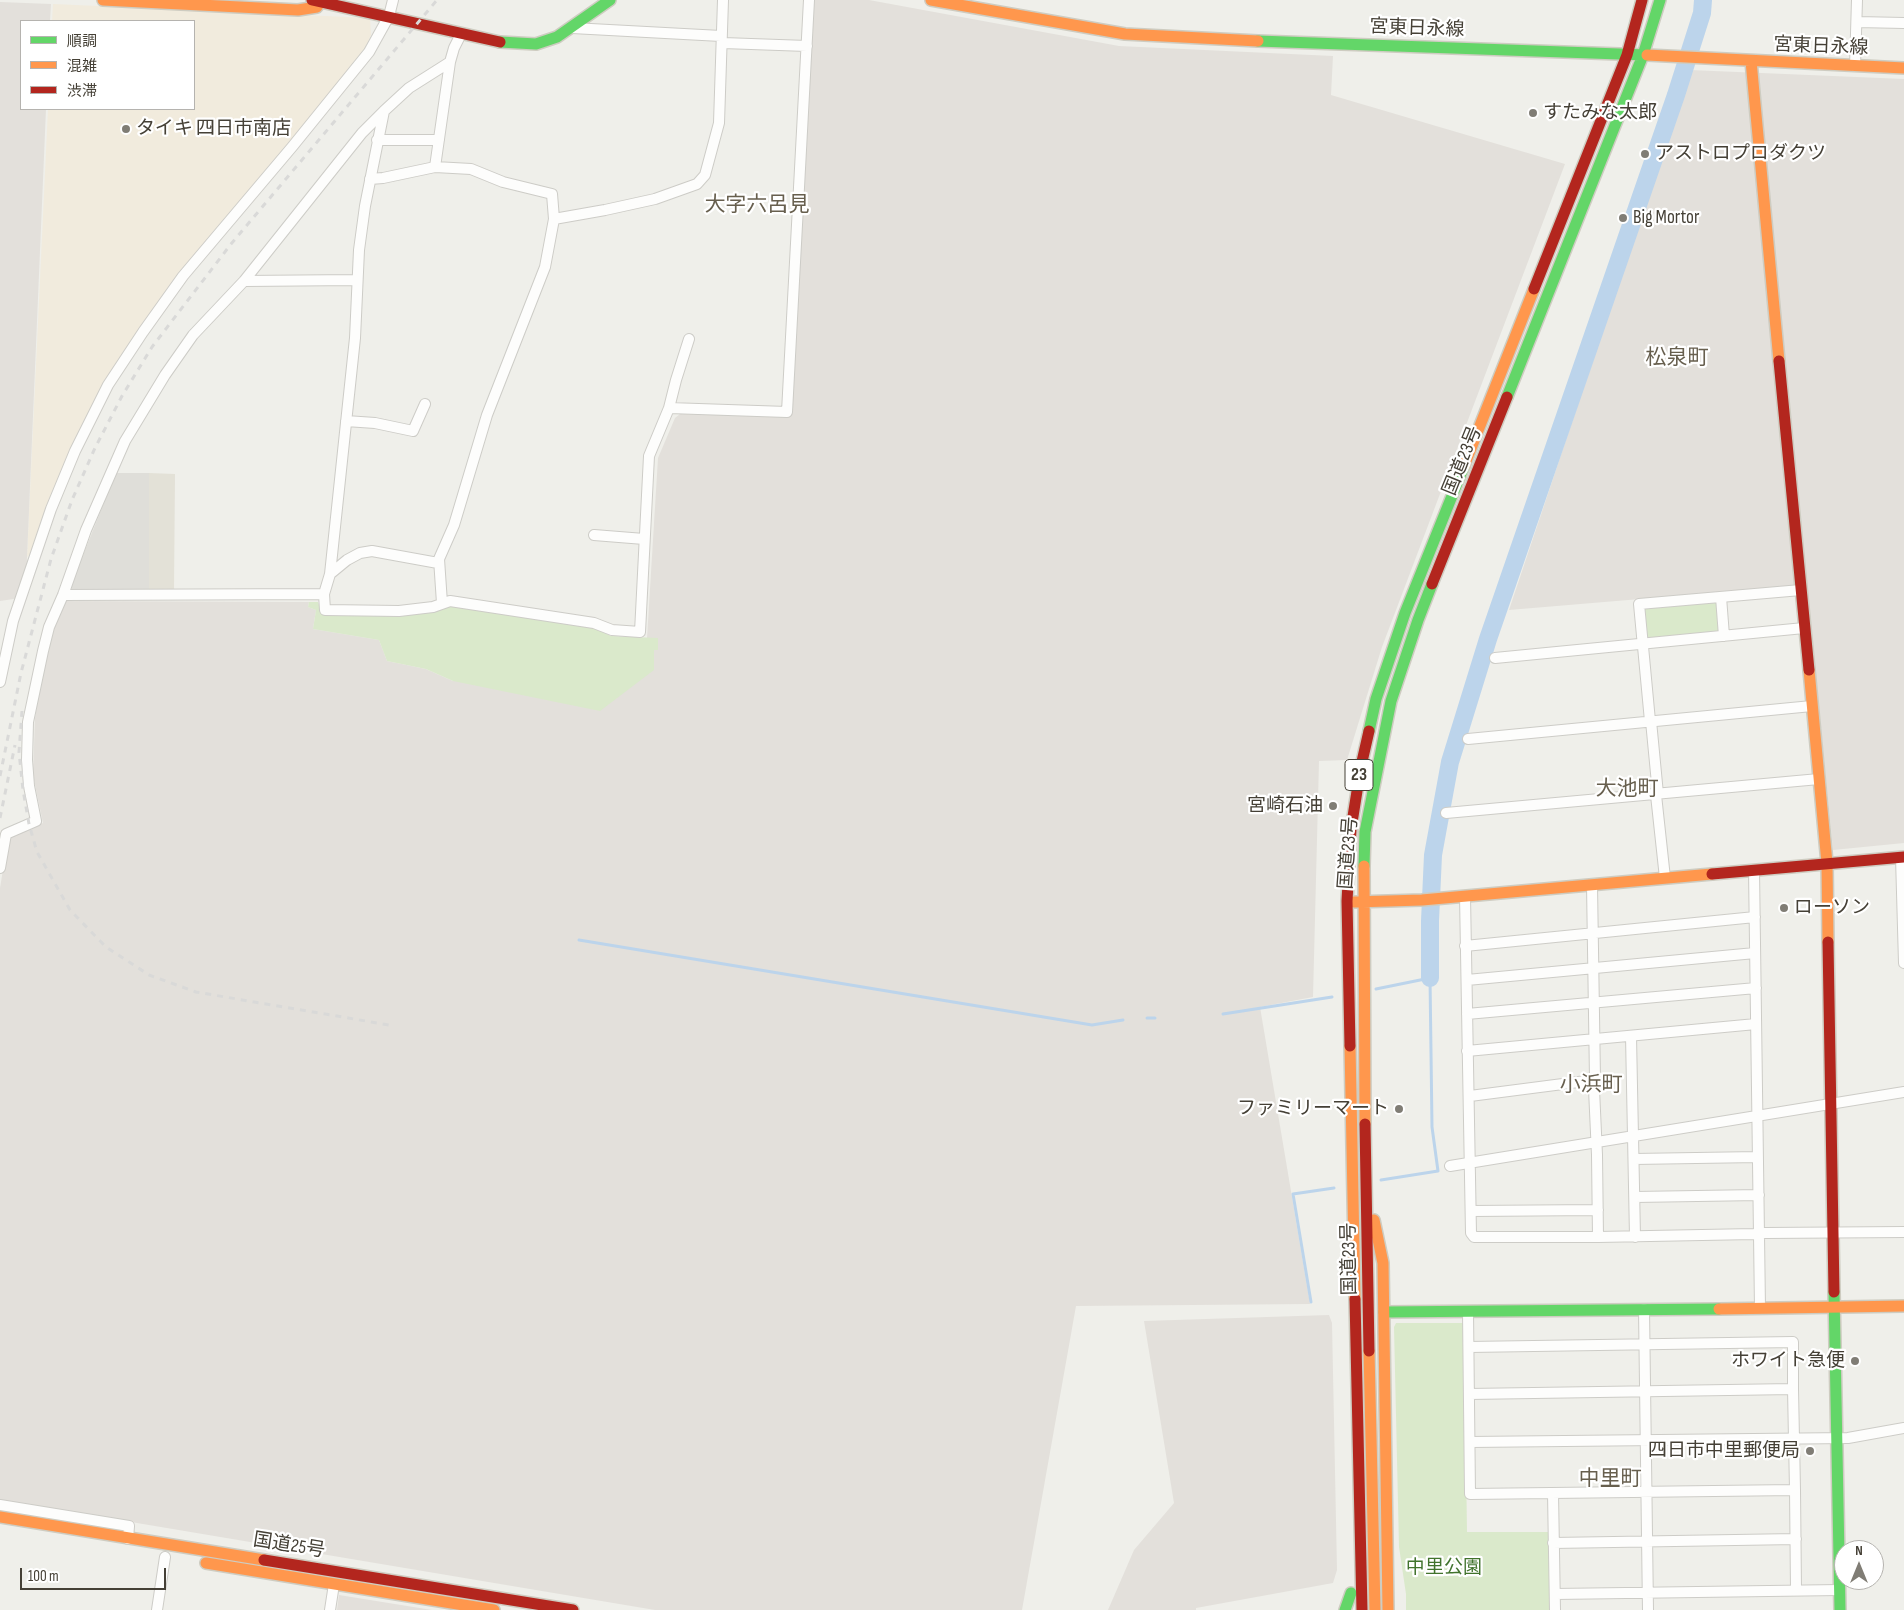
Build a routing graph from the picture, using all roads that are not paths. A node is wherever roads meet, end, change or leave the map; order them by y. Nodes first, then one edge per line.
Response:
1 (103, 0) edge
2 (392, 0) edge
3 (610, 0) edge
4 (723, 0) edge
5 (809, 0) edge
6 (931, 0) edge
7 (1642, 0) edge
8 (1660, 0) edge
9 (1857, 0) edge
10 (316, 1) edge
11 (389, 16) junction
12 (1857, 22) junction
13 (1904, 23) edge
14 (572, 28) junction
15 (461, 34) junction
16 (722, 39) junction
17 (807, 46) junction
18 (1626, 54) junction
19 (1643, 55) junction
20 (1751, 61) junction
21 (450, 62) junction
22 (1855, 66) junction
23 (1904, 68) edge
24 (384, 111) junction
25 (377, 140) junction
26 (439, 140) junction
27 (435, 167) junction
28 (370, 179) junction
29 (554, 219) junction
30 (356, 280) junction
31 (244, 281) junction
32 (689, 339) dead end
33 (425, 404) dead end
34 (669, 408) junction
35 (346, 421) junction
36 (594, 536) dead end
37 (644, 539) junction
38 (438, 563) junction
39 (330, 574) junction
40 (1801, 590) junction
41 (324, 594) junction
42 (63, 595) junction
43 (1721, 597) junction
44 (442, 603) junction
45 (1804, 628) junction
46 (1724, 636) junction
47 (1642, 644) junction
48 (1495, 658) dead end
49 (0, 682) edge
50 (1812, 706) junction
51 (1650, 721) junction
52 (1468, 739) dead end
53 (1819, 779) junction
54 (1657, 794) junction
55 (1446, 813) dead end
56 (1903, 857) edge
57 (1827, 863) junction
58 (0, 868) edge
59 (1754, 870) junction
60 (1665, 878) junction
61 (1592, 885) junction
62 (1465, 896) junction
63 (1347, 901) junction
64 (1363, 902) junction
65 (1755, 917) junction
66 (1593, 933) junction
67 (1466, 946) junction
68 (1755, 953) junction
69 (1904, 963) edge
70 (1594, 968) junction
71 (1466, 980) junction
72 (1756, 988) junction
73 (1594, 1003) junction
74 (1467, 1014) junction
75 (1756, 1024) junction
76 (1632, 1036) junction
77 (1595, 1040) junction
78 (1468, 1051) junction
79 (1595, 1083) junction
80 (1904, 1092) edge
81 (1470, 1096) junction
82 (1832, 1103) junction
83 (1758, 1115) junction
84 (1634, 1135) junction
85 (1596, 1142) junction
86 (1758, 1157) junction
87 (1634, 1159) junction
88 (1470, 1163) junction
89 (1450, 1166) dead end
90 (1352, 1175) junction
91 (1365, 1175) junction
92 (1759, 1195) junction
93 (1634, 1197) junction
94 (1471, 1210) junction
95 (1598, 1210) junction
96 (1834, 1232) junction
97 (1904, 1232) edge
98 (1760, 1234) junction
99 (1598, 1237) junction
100 (1635, 1237) junction
101 (1836, 1306) junction
102 (1904, 1306) edge
103 (1760, 1308) junction
104 (1644, 1310) junction
105 (1384, 1312) junction
106 (1468, 1312) junction
107 (1644, 1345) junction
108 (1469, 1347) junction
109 (1793, 1390) junction
110 (1645, 1392) junction
111 (1469, 1394) junction
112 (1904, 1428) edge
113 (1794, 1438) junction
114 (1837, 1438) junction
115 (1646, 1441) junction
116 (1470, 1442) junction
117 (1795, 1490) junction
118 (1647, 1492) junction
119 (1553, 1494) junction
120 (0, 1505) edge
121 (0, 1517) edge
122 (0, 1529) edge
123 (19, 1532) dead end
124 (128, 1539) junction
125 (1796, 1540) junction
126 (1839, 1540) edge
127 (1647, 1542) junction
128 (1553, 1543) junction
129 (165, 1557) dead end
130 (193, 1561) dead end
131 (334, 1584) junction
132 (1796, 1590) junction
133 (1834, 1590) edge
134 (1840, 1590) edge
135 (1351, 1593) junction
136 (1648, 1593) junction
137 (1555, 1594) junction
138 (157, 1610) edge
139 (330, 1610) edge
140 (494, 1610) edge
141 (574, 1610) edge
142 (1345, 1610) edge
143 (1351, 1610) edge
144 (1362, 1610) edge
145 (1375, 1610) edge
146 (1388, 1610) edge
147 (1555, 1610) edge
148 (1648, 1610) edge
149 (1840, 1610) edge

1 - 10 main road
2 - 11 street
3 - 14 main road
4 - 16 street
5 - 17 street
6 - 18 main road, 宮東日永線
7 - 18 main road, 国道23号 / 23
8 - 19 main road, 国道23号 / 23
9 - 12 street
10 - 11 main road
11 - 15 main road
11 - 49 street
12 - 13 street
12 - 22 street
14 - 15 main road
14 - 16 street
15 - 21 street
16 - 17 street
16 - 29 street
17 - 34 street
18 - 19 main road, 宮東日永線
18 - 63 main road, 国道23号 / 23
19 - 20 main road, 宮東日永線
19 - 64 main road, 国道23号 / 23
20 - 22 main road, 宮東日永線
20 - 40 main road
21 - 24 street
21 - 26 street
22 - 23 main road, 宮東日永線
24 - 25 street
24 - 31 street
25 - 26 street
25 - 28 street
26 - 27 street
27 - 28 street
27 - 29 street
28 - 30 street
29 - 38 street
30 - 31 street
30 - 35 street
31 - 42 street
32 - 34 street
33 - 35 street
34 - 37 street
35 - 39 street
36 - 37 street
37 - 44 street
38 - 39 street
38 - 44 street
39 - 41 street
40 - 43 street
40 - 45 main road
41 - 42 street
41 - 44 street
42 - 58 street
43 - 46 street
43 - 47 street
45 - 46 street
45 - 50 main road
46 - 47 street
47 - 48 street
47 - 51 street
50 - 51 street
50 - 53 main road
51 - 52 street
51 - 54 street
53 - 54 street
53 - 57 main road
54 - 55 street
54 - 60 street
56 - 57 main road
56 - 69 street
57 - 59 main road
57 - 82 main road
59 - 60 main road
59 - 65 street
60 - 61 main road
61 - 62 main road
61 - 66 street
62 - 64 main road
62 - 67 street
63 - 64 main road
63 - 90 main road, 国道23号 / 23
64 - 91 main road, 国道23号 / 23
65 - 66 street
65 - 68 street
66 - 67 street
66 - 70 street
67 - 71 street
68 - 70 street
68 - 72 street
70 - 71 street
70 - 73 street
71 - 74 street
72 - 73 street
72 - 75 street
73 - 74 street
73 - 77 street
74 - 78 street
75 - 76 street
75 - 83 street
76 - 77 street
76 - 84 street
77 - 78 street
77 - 79 street
78 - 81 street
79 - 81 street
79 - 85 street
80 - 82 street
81 - 88 street
82 - 83 street
82 - 96 main road
83 - 84 street
83 - 86 street
84 - 85 street
84 - 87 street
85 - 88 street
85 - 95 street
86 - 87 street
86 - 92 street
87 - 93 street
88 - 89 street
88 - 94 street
90 - 135 main road
90 - 144 main road, 国道23号 / 23
91 - 105 main road
91 - 145 main road, 国道23号 / 23
92 - 93 street
92 - 98 street
93 - 100 street
94 - 95 street
94 - 99 street
95 - 99 street
96 - 97 street
96 - 98 street
96 - 101 main road
98 - 100 street
98 - 103 street
99 - 100 street
101 - 102 main road
101 - 103 main road
101 - 114 main road
103 - 104 main road
104 - 106 main road
104 - 107 street
105 - 106 main road
105 - 146 main road
106 - 108 street
107 - 108 street
107 - 109 street
107 - 110 street
108 - 111 street
109 - 110 street
109 - 113 street
110 - 111 street
110 - 115 street
111 - 116 street
112 - 114 street
113 - 114 street
113 - 115 street
113 - 117 street
114 - 126 main road
115 - 116 street
115 - 118 street
116 - 119 street
117 - 118 street
117 - 125 street
118 - 119 street
118 - 127 street
119 - 128 street
120 - 124 street
121 - 124 main road, 国道25号
122 - 123 main road
124 - 141 main road, 国道25号
125 - 127 street
125 - 132 street
127 - 128 street
127 - 136 street
128 - 137 street
129 - 138 street
130 - 131 main road, 国道25号
131 - 139 street
131 - 140 main road, 国道25号
132 - 133 street
132 - 136 street
134 - 149 main road
135 - 142 main road
135 - 143 main road
136 - 137 street
136 - 148 street
137 - 147 street

